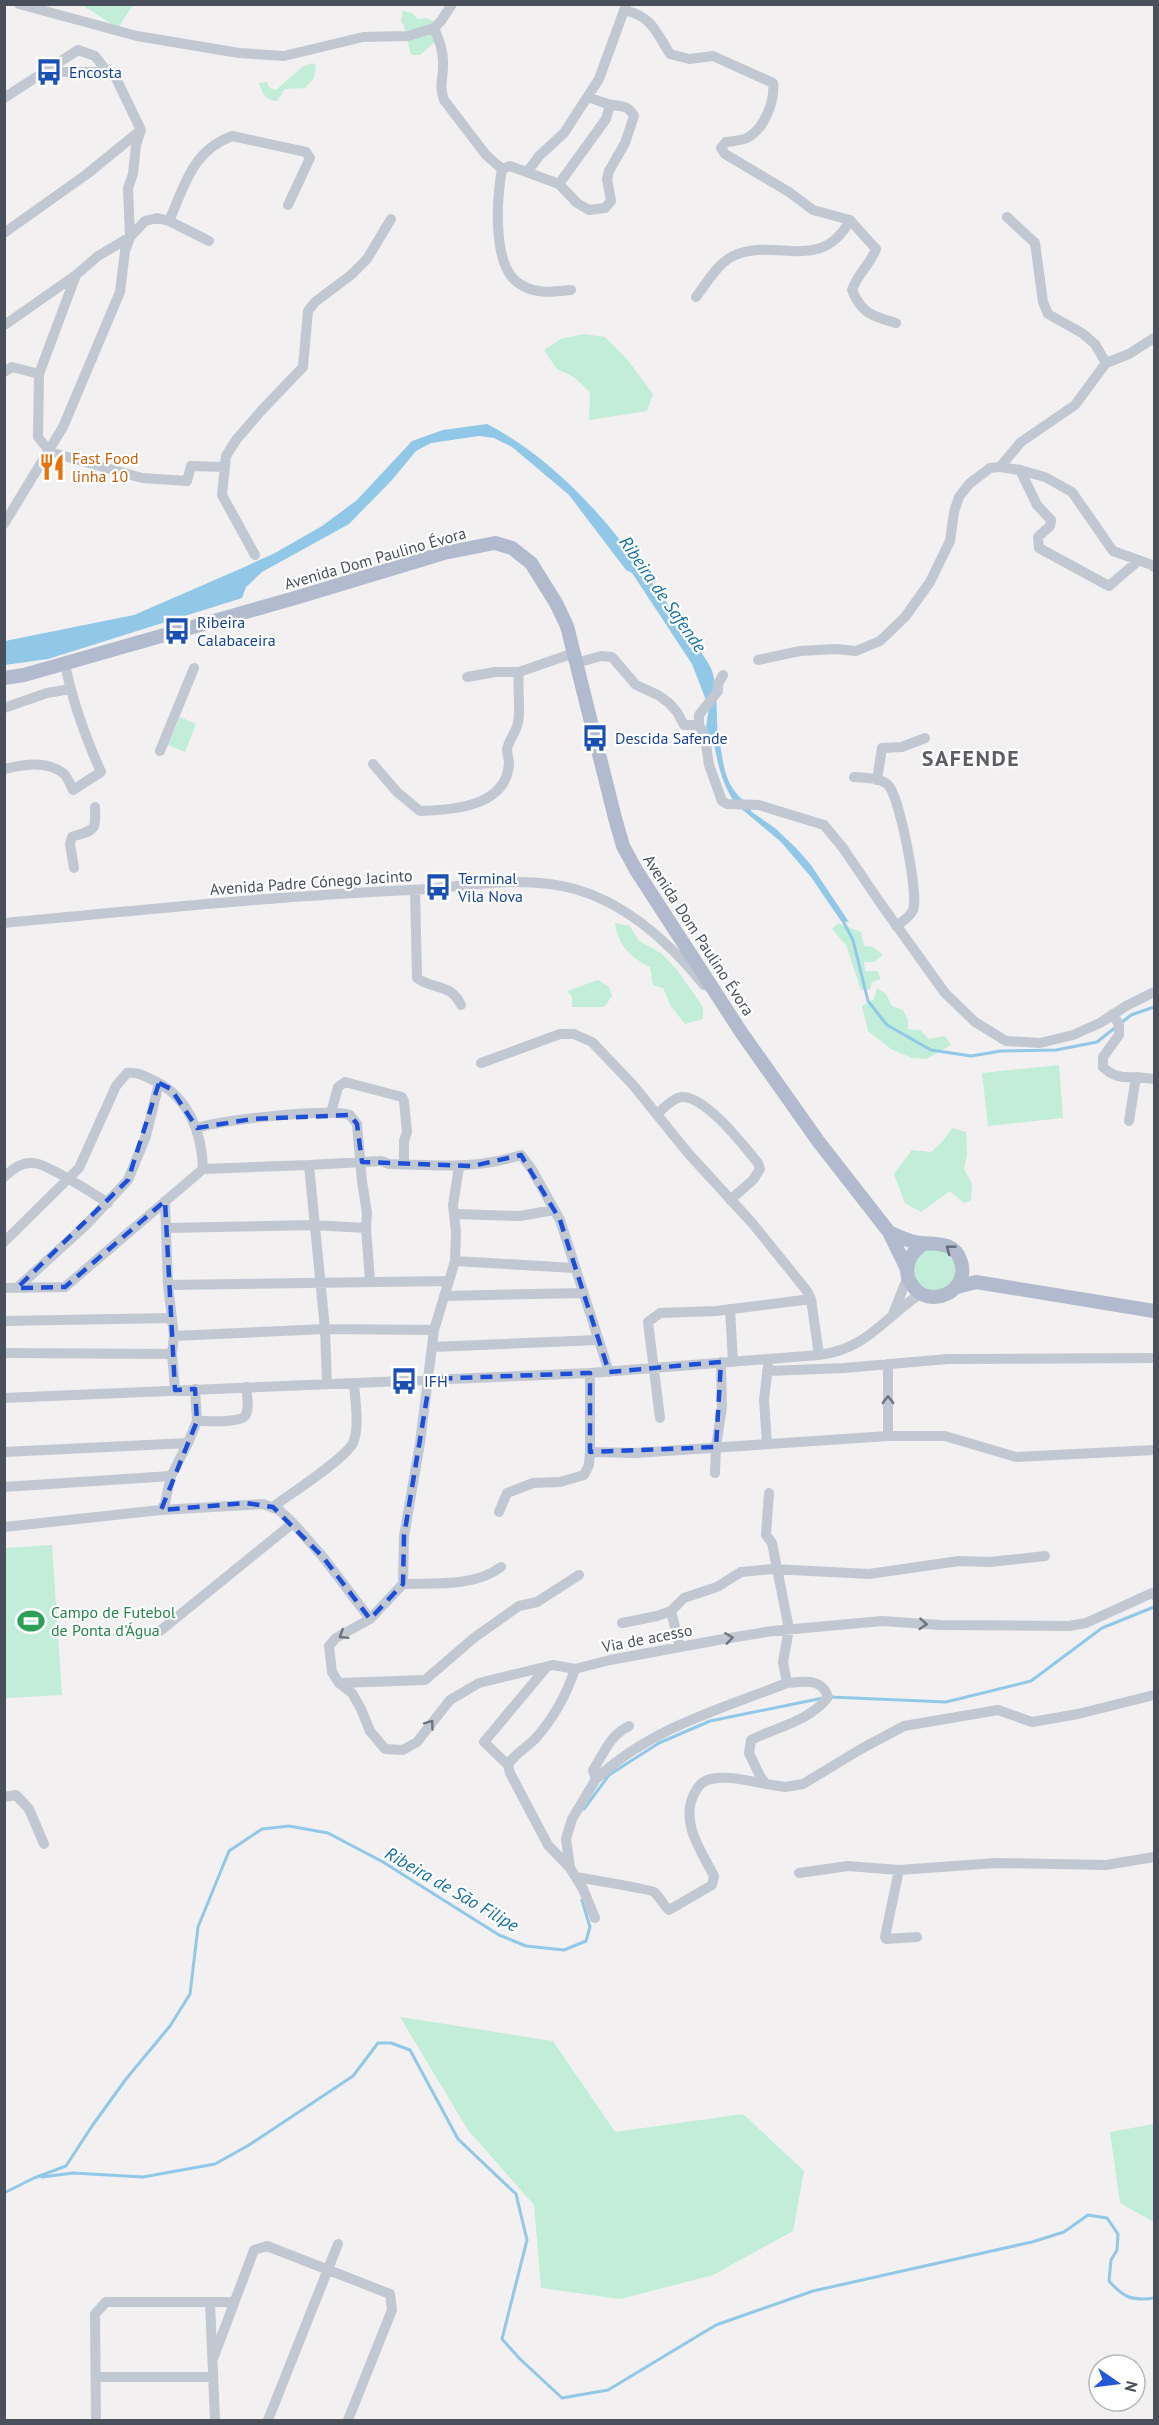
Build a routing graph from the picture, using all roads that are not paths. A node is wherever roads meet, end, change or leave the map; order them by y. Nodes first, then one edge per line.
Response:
1 (19, 4) edge
2 (452, 4) edge
3 (625, 7) edge
4 (434, 28) junction
5 (49, 72) junction
6 (108, 73) junction
7 (588, 97) junction
8 (4, 98) edge
9 (610, 105) junction
10 (141, 130) junction
11 (502, 169) junction
12 (528, 171) junction
13 (559, 184) junction
14 (288, 205) dead end
15 (1007, 216) dead end
16 (391, 219) dead end
17 (850, 220) junction
18 (169, 221) junction
19 (4, 233) edge
20 (130, 237) junction
21 (209, 241) dead end
22 (76, 275) junction
23 (571, 290) dead end
24 (696, 297) dead end
25 (5, 324) edge
26 (896, 324) dead end
27 (1155, 338) edge
28 (1106, 363) junction
29 (4, 372) edge
30 (39, 374) junction
31 (50, 452) junction
32 (224, 467) junction
33 (1000, 467) junction
34 (1020, 470) junction
35 (4, 524) edge
36 (255, 555) dead end
37 (1138, 561) junction
38 (1154, 565) edge
39 (575, 658) junction
40 (758, 660) dead end
41 (65, 663) junction
42 (194, 668) dead end
43 (519, 672) junction
44 (723, 675) dead end
45 (467, 677) dead end
46 (4, 678) edge
47 (70, 689) junction
48 (4, 708) edge
49 (699, 720) junction
50 (925, 738) dead end
51 (160, 751) dead end
52 (373, 764) dead end
53 (4, 769) edge
54 (854, 777) dead end
55 (877, 780) junction
56 (94, 807) dead end
57 (74, 868) dead end
58 (415, 890) junction
59 (4, 923) edge
60 (897, 927) junction
61 (1155, 992) edge
62 (461, 1005) dead end
63 (1113, 1014) junction
64 (741, 1032) junction
65 (481, 1063) dead end
66 (1136, 1077) junction
67 (1155, 1079) edge
68 (159, 1083) junction
69 (331, 1113) junction
70 (658, 1113) junction
71 (1129, 1121) dead end
72 (197, 1128) junction
73 (362, 1162) junction
74 (404, 1164) junction
75 (309, 1165) junction
76 (459, 1167) junction
77 (203, 1169) junction
78 (4, 1177) edge
79 (68, 1179) junction
80 (730, 1200) junction
81 (165, 1201) junction
82 (108, 1203) junction
83 (554, 1210) junction
84 (454, 1214) junction
85 (314, 1225) junction
86 (166, 1228) junction
87 (366, 1228) junction
88 (889, 1232) junction
89 (4, 1242) edge
90 (925, 1244) junction
91 (455, 1261) junction
92 (574, 1268) junction
93 (962, 1271) junction
94 (908, 1273) junction
95 (319, 1281) junction
96 (370, 1281) junction
97 (448, 1281) junction
98 (976, 1282) junction
99 (168, 1285) junction
100 (957, 1287) junction
101 (4, 1288) edge
102 (17, 1288) junction
103 (582, 1293) junction
104 (920, 1294) junction
105 (444, 1296) junction
106 (811, 1299) junction
107 (730, 1309) junction
108 (1155, 1311) edge
109 (893, 1314) junction
110 (171, 1318) junction
111 (4, 1321) edge
112 (324, 1329) junction
113 (434, 1330) junction
114 (174, 1336) junction
115 (598, 1340) junction
116 (432, 1347) junction
117 (4, 1353) edge
118 (172, 1354) junction
119 (819, 1355) junction
120 (1155, 1358) edge
121 (721, 1362) junction
122 (733, 1362) junction
123 (888, 1364) junction
124 (768, 1366) junction
125 (653, 1367) junction
126 (609, 1372) junction
127 (590, 1373) junction
128 (430, 1379) junction
129 (327, 1383) junction
130 (354, 1383) junction
131 (246, 1388) junction
132 (195, 1389) junction
133 (175, 1390) junction
134 (4, 1398) edge
135 (660, 1418) dead end
136 (197, 1421) junction
137 (888, 1436) junction
138 (188, 1443) junction
139 (767, 1444) junction
140 (716, 1447) junction
141 (1154, 1450) edge
142 (4, 1452) edge
143 (590, 1452) junction
144 (715, 1473) dead end
145 (171, 1476) junction
146 (4, 1487) edge
147 (769, 1493) dead end
148 (273, 1507) junction
149 (161, 1510) junction
150 (499, 1512) dead end
151 (292, 1523) junction
152 (4, 1527) edge
153 (1045, 1556) dead end
154 (501, 1567) dead end
155 (778, 1569) junction
156 (579, 1575) dead end
157 (403, 1584) junction
158 (1154, 1593) edge
159 (671, 1611) junction
160 (370, 1619) junction
161 (622, 1623) dead end
162 (789, 1629) junction
163 (160, 1631) dead end
164 (680, 1647) junction
165 (545, 1669) junction
166 (574, 1669) junction
167 (339, 1683) junction
168 (786, 1683) junction
169 (1155, 1695) edge
170 (629, 1726) dead end
171 (508, 1765) junction
172 (596, 1779) junction
173 (766, 1784) junction
174 (4, 1797) edge
175 (44, 1844) dead end
176 (1155, 1857) edge
177 (899, 1870) junction
178 (573, 1873) junction
179 (799, 1873) dead end
180 (595, 1918) dead end
181 (917, 1937) dead end
182 (338, 2244) dead end
183 (328, 2270) junction
184 (210, 2301) junction
185 (234, 2302) junction
186 (213, 2359) junction
187 (96, 2377) junction
188 (213, 2377) junction
189 (96, 2421) edge
190 (215, 2421) edge
191 (268, 2421) edge
192 (348, 2421) edge

1 - 4 street
2 - 4 street
3 - 7 street
3 - 17 street
4 - 11 street
5 - 6 street
5 - 6 street
5 - 8 street
6 - 10 street
7 - 9 street
7 - 12 street
9 - 13 street
9 - 13 street
10 - 19 street
10 - 20 street
11 - 12 street
11 - 23 street
12 - 13 street
14 - 18 street
15 - 28 street
16 - 32 street
17 - 24 street
17 - 26 street
18 - 20 street
18 - 21 street
20 - 22 street
20 - 31 street
22 - 25 street
22 - 30 street
27 - 28 street
28 - 33 street
29 - 30 street
30 - 31 street
31 - 32 street
31 - 35 street
32 - 36 street
33 - 34 street
33 - 40 street
34 - 37 street
34 - 37 street
37 - 38 street
39 - 41 main road, Avenida Dom Paulino Évora
39 - 43 street
39 - 49 street
39 - 64 main road, Avenida Dom Paulino Évora
41 - 46 main road, Avenida Dom Paulino Évora
41 - 47 street
42 - 51 street
43 - 45 street
43 - 52 street
44 - 49 street
47 - 48 street
47 - 53 street
49 - 60 street
50 - 55 street
54 - 55 street
55 - 60 street
56 - 57 street
58 - 59 street, Avenida Padre Cónego Jacinto
58 - 62 street
58 - 64 street, Avenida Padre Cónego Jacinto
60 - 63 street
61 - 63 street
63 - 66 street
64 - 88 main road, Avenida Dom Paulino Évora
65 - 70 street
66 - 67 street
66 - 71 street
68 - 72 street
68 - 79 street
68 - 82 street
69 - 72 street
69 - 73 street
69 - 74 street
70 - 80 street
70 - 80 street
72 - 77 street
73 - 74 street
73 - 75 street
73 - 87 street
74 - 76 street
75 - 77 street
75 - 85 street
76 - 83 street
76 - 84 street
77 - 81 street
78 - 79 street
79 - 82 street
79 - 89 street
80 - 106 street
81 - 86 street
81 - 102 street
82 - 102 street
83 - 84 street
83 - 92 street
84 - 91 street
85 - 86 street
85 - 87 street
85 - 95 street
86 - 99 street
87 - 96 street
88 - 90 main road
88 - 94 main road, Avenida Dom Paulino Évora
93 -> 90 main road
90 - 94 main road
91 - 92 street
91 - 97 street
92 - 103 street
93 - 98 main road
93 - 100 main road
94 - 104 main road
94 - 109 street
95 - 96 street
95 - 99 street
95 - 112 street
96 - 97 street
97 - 105 street
98 - 100 main road
98 - 108 main road
99 - 110 street
100 - 104 main road
101 - 102 street
103 - 105 street
103 - 115 street
104 - 109 street
105 - 113 street
106 - 107 street
106 - 119 street
107 - 122 street
107 - 125 street
109 - 119 street
110 - 111 street
110 - 114 street
112 - 113 street
112 - 114 street
112 - 129 street
113 - 116 street
114 - 118 street
115 - 116 street
115 - 126 street
116 - 128 street
117 - 118 street
118 - 133 street
119 - 124 street
120 - 123 street
121 - 122 street
121 - 125 street
121 - 140 street
122 - 124 street
123 - 124 street
137 -> 123 street
124 - 139 street
125 - 126 street
125 - 135 street
126 - 127 street
127 - 128 street
127 - 143 street
128 - 130 street
128 - 157 street
129 - 130 street
129 - 131 street
130 - 148 street
131 - 132 street
131 - 136 street
132 - 133 street
132 - 136 street
133 - 134 street
136 - 138 street
137 - 139 street
137 - 141 street
138 - 142 street
138 - 145 street
139 - 140 street
140 - 143 street
140 - 144 street
143 - 150 street
145 - 146 street
145 - 149 street
147 - 155 street
148 - 149 street
148 - 151 street
149 - 152 street
151 - 160 street
151 - 163 street
153 - 155 street
154 - 157 street
155 - 159 street
155 - 162 street
156 - 167 street
157 - 160 street, Via de acesso
162 -> 158 street, Via de acesso
159 - 161 street
159 - 164 street
160 -> 167 street, Via de acesso
164 -> 162 street, Via de acesso
162 - 168 street
164 - 166 street, Via de acesso
165 - 166 street, Via de acesso
167 -> 165 street, Via de acesso
165 - 171 street
166 - 171 street
168 - 172 street
168 - 173 street
169 - 173 street
170 - 172 street
171 - 178 street
172 - 178 street
173 - 178 street
174 - 175 street
176 - 177 street
177 - 179 street
177 - 181 street
178 - 180 street
182 - 183 street
183 - 185 street
183 - 191 street
183 - 192 street
184 - 185 street
184 - 186 street
184 - 187 street
185 - 186 street
186 - 188 street
187 - 188 street
187 - 189 street
188 - 190 street

